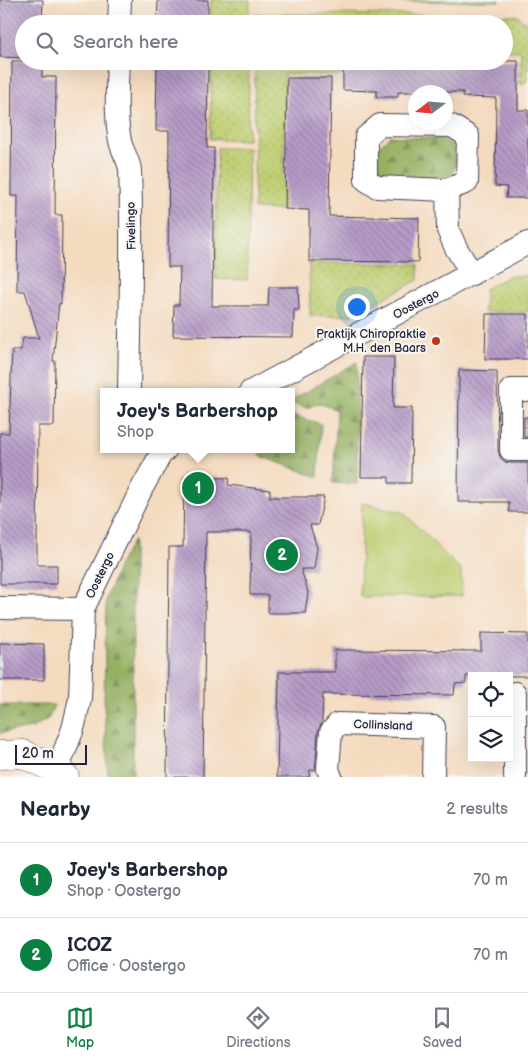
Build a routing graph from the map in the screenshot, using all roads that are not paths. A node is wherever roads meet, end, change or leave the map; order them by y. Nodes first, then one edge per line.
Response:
1 (120, 0) edge
2 (119, 15) edge
3 (118, 70) edge
4 (447, 190) junction
5 (528, 243) edge
6 (472, 274) junction
7 (129, 388) edge
8 (258, 388) edge
9 (528, 390) edge
10 (528, 450) edge
11 (159, 453) edge
12 (0, 608) edge
13 (83, 609) junction
14 (515, 693) dead end
15 (0, 755) edge
16 (52, 775) edge
17 (331, 777) edge
18 (433, 777) edge
19 (515, 777) edge

1 - 2 street
3 - 7 street, Fivelingo
4 - 4 street
4 - 6 street
5 - 6 street, Oostergo
6 - 8 street, Oostergo
9 - 10 street
11 - 13 street, Oostergo
12 - 13 street
13 - 16 street, Oostergo
14 - 19 street
15 - 16 street
17 - 18 street, Collinsland

